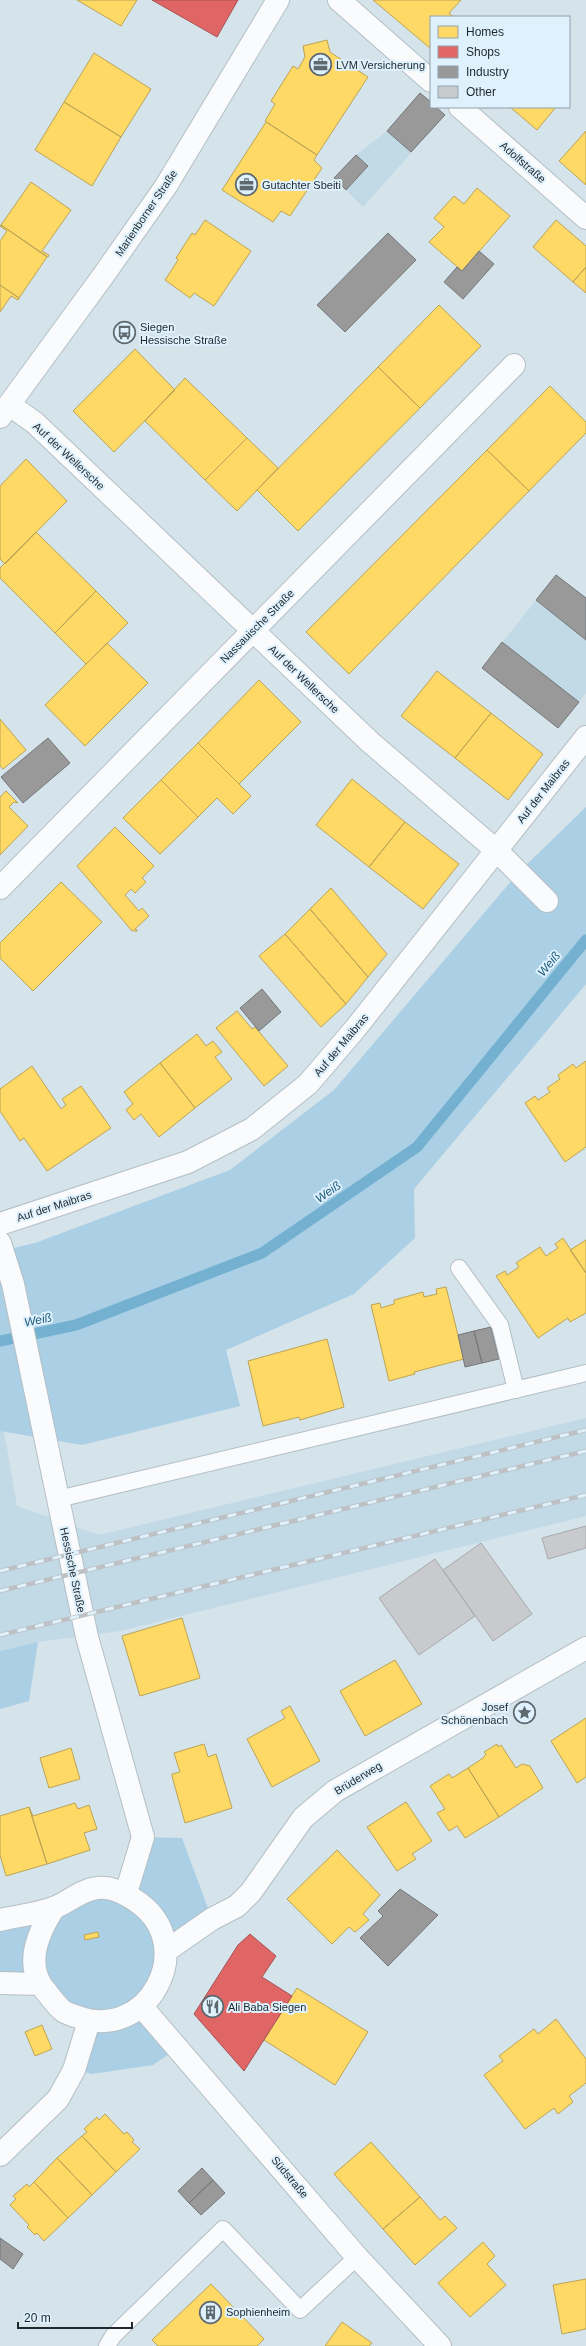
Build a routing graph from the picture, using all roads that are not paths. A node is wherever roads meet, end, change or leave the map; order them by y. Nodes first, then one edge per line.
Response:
1 (278, 0) edge
2 (339, 0) edge
3 (430, 80) edge
4 (461, 108) edge
5 (586, 218) edge
6 (514, 365) dead end
7 (5, 411) edge
8 (254, 630) junction
9 (586, 737) edge
10 (497, 851) junction
11 (0, 888) edge
12 (547, 901) dead end
13 (0, 1224) edge
14 (0, 1243) edge
15 (459, 1268) dead end
16 (586, 1373) edge
17 (516, 1390) junction
18 (58, 1499) junction
19 (586, 1648) edge
20 (126, 1893) junction
21 (54, 1908) junction
22 (0, 1920) edge
23 (166, 1951) junction
24 (0, 1983) edge
25 (40, 1984) junction
26 (142, 2006) junction
27 (89, 2021) junction
28 (0, 2155) edge
29 (357, 2257) junction
30 (107, 2346) edge
31 (440, 2346) edge

1 - 7 street, Marienborner Straße
2 - 3 street
4 - 5 street, Adolfstraße
6 - 8 street, Nassauische Straße
7 - 8 street, Auf der Wellersche
8 - 10 street, Auf der Wellersche
8 - 11 street, Nassauische Straße
9 - 10 street, Auf der Maibras
10 - 12 street, Auf der Wellersche
10 - 13 street, Auf der Maibras
14 - 18 street, Hessische Straße
15 - 17 lane
16 - 17 lane
17 - 18 lane
18 - 20 street, Hessische Straße
19 - 23 street, Brüderweg
20 - 21 street
20 - 23 street
21 - 22 street
21 - 25 street
23 - 26 street
24 - 25 street
25 - 27 street
26 - 27 street
26 - 29 street, Südstraße
27 - 28 street
29 - 30 lane
29 - 31 street, Südstraße

